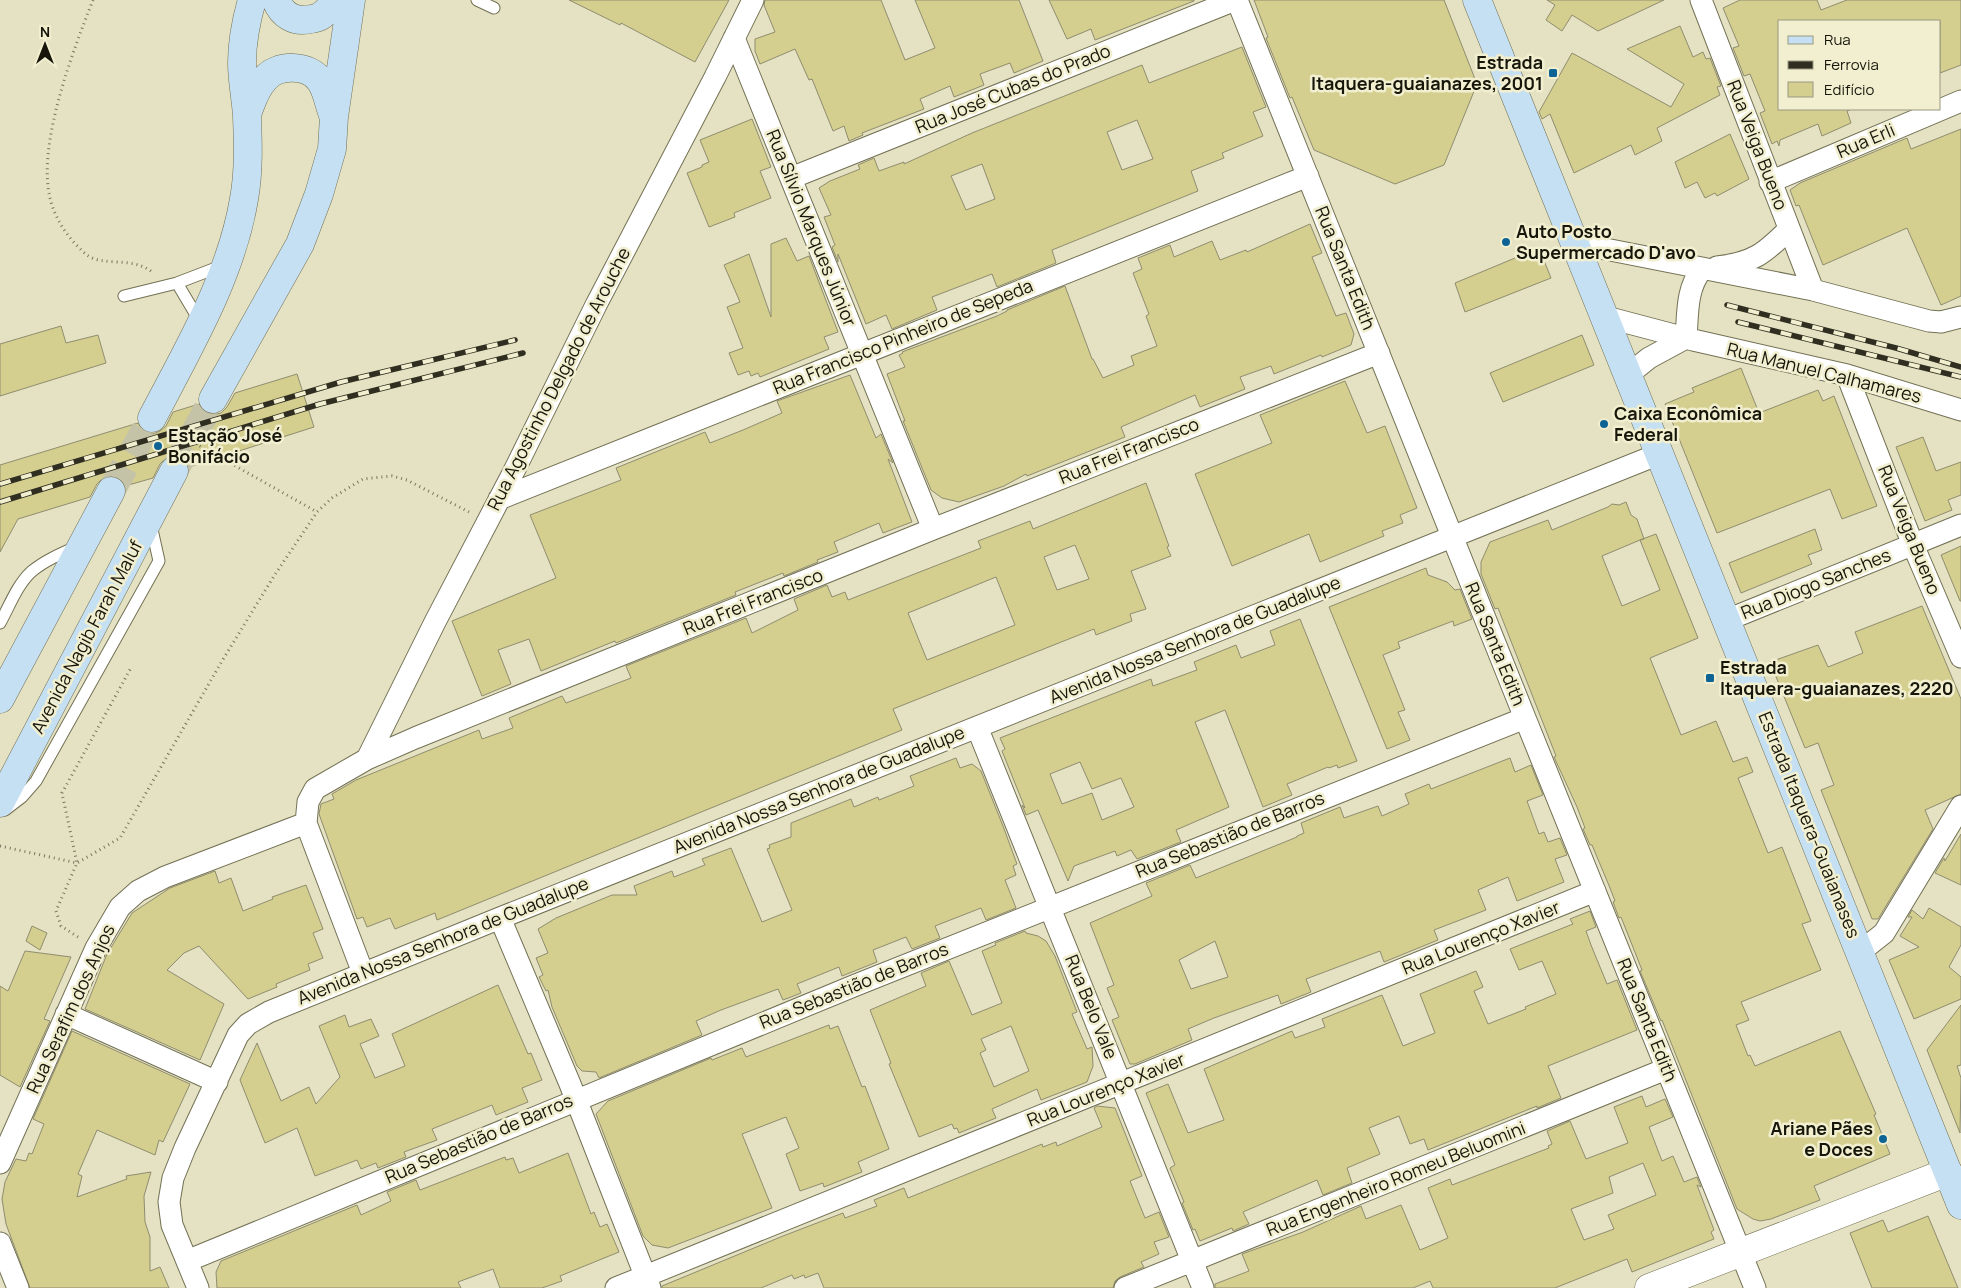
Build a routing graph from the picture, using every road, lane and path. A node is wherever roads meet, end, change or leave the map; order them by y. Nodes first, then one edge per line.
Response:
1 (93, 0) edge
2 (252, 0) edge
3 (276, 0) edge
4 (336, 0) edge
5 (351, 0) edge
6 (477, 0) edge
7 (753, 0) edge
8 (1236, 0) edge
9 (1477, 0) edge
10 (1701, 0) edge
11 (494, 8) dead end
12 (734, 38) junction
13 (1961, 101) edge
14 (1941, 109) edge
15 (1940, 110) edge
16 (247, 116) junction
17 (334, 117) junction
18 (1308, 176) junction
19 (791, 178) junction
20 (1770, 182) junction
21 (1789, 228) junction
22 (1575, 243) junction
23 (226, 264) junction
24 (1702, 269) junction
25 (177, 283) junction
26 (1813, 290) junction
27 (124, 296) dead end
28 (1606, 317) junction
29 (1961, 317) edge
30 (201, 324) junction
31 (1686, 338) junction
32 (862, 353) junction
33 (1379, 353) junction
34 (1628, 374) junction
35 (1847, 375) junction
36 (213, 399) tunnel mouth
37 (1961, 410) edge
38 (152, 418) tunnel mouth
39 (191, 441) dead end
40 (1659, 454) junction
41 (174, 471) tunnel mouth
42 (111, 491) tunnel mouth
43 (499, 499) junction
44 (318, 512) junction
45 (149, 519) junction
46 (487, 522) junction
47 (1961, 525) edge
48 (934, 529) junction
49 (1454, 538) junction
50 (82, 545) junction
51 (1913, 545) junction
52 (1726, 620) junction
53 (0, 623) edge
54 (1961, 657) edge
55 (132, 666) dead end
56 (0, 699) edge
57 (1525, 718) junction
58 (977, 727) junction
59 (367, 759) junction
60 (0, 803) edge
61 (1961, 806) edge
62 (0, 815) edge
63 (306, 823) junction
64 (0, 846) edge
65 (76, 863) junction
66 (1595, 891) junction
67 (1050, 907) junction
68 (500, 918) junction
69 (96, 948) junction
70 (1860, 952) junction
71 (363, 974) junction
72 (66, 1014) junction
73 (1666, 1069) junction
74 (218, 1082) junction
75 (1122, 1084) junction
76 (576, 1099) junction
77 (0, 1163) edge
78 (1957, 1191) edge
79 (0, 1243) edge
80 (1741, 1252) junction
81 (187, 1261) junction
82 (1192, 1261) junction
83 (647, 1282) edge
84 (18, 1288) edge
85 (198, 1288) edge
86 (616, 1288) edge
87 (1125, 1288) edge
88 (1203, 1288) edge
89 (1649, 1288) edge
90 (1756, 1288) edge

1 - 25 path
2 - 16 main road
3 - 4 main road
5 - 17 main road
6 - 11 lane
7 - 12 street, Rua Agostinho Delgado de Arouche
8 - 18 street, Rua Santa Edith
8 - 19 street, Rua José Cubas do Prado
9 - 22 main road, Estrada Itaquera-Guaianases
10 - 20 street, Rua Veiga Bueno
12 - 19 street, Rua Sílvio Marques Júnior
12 - 43 street, Rua Agostinho Delgado de Arouche
13 - 14 street, Rua Erli
15 - 20 street, Rua Erli
16 - 17 main road
16 - 23 main road
17 - 36 main road
18 - 32 street, Rua Francisco Pinheiro de Sepeda
18 - 33 street, Rua Santa Edith
19 - 32 street, Rua Sílvio Marques Júnior
20 - 21 street, Rua Veiga Bueno
21 - 24 street
21 - 26 street, Rua Veiga Bueno
22 - 24 street
22 - 28 main road, Estrada Itaquera-Guaianases
23 - 25 lane
23 - 30 main road
24 - 26 street
24 - 31 street
25 - 27 lane
25 - 30 lane
26 - 29 street
28 - 31 street, Rua Manuel Calhamares
28 - 34 main road, Estrada Itaquera-Guaianases
30 - 38 main road
31 - 34 street
31 - 35 street, Rua Manuel Calhamares
32 - 43 street, Rua Francisco Pinheiro de Sepeda
32 - 48 street, Rua Sílvio Marques Júnior
33 - 48 street, Rua Frei Francisco
33 - 49 street, Rua Santa Edith
34 - 40 main road, Estrada Itaquera-Guaianases
35 - 37 street, Rua Manuel Calhamares
35 - 51 street, Rua Veiga Bueno
39 - 44 path
40 - 49 street, Avenida Nossa Senhora de Guadalupe
40 - 52 main road, Estrada Itaquera-Guaianases
41 - 45 main road, Avenida Nagib Farah Maluf
42 - 50 main road
43 - 46 street, Rua Agostinho Delgado de Arouche
44 - 46 path
44 - 65 path
45 - 60 main road, Avenida Nagib Farah Maluf
45 - 62 lane
46 - 59 street, Rua Agostinho Delgado de Arouche
47 - 51 street, Rua Diogo Sanches
48 - 59 street, Rua Frei Francisco
49 - 57 street, Rua Santa Edith
49 - 58 street, Avenida Nossa Senhora de Guadalupe
50 - 53 lane
50 - 56 main road
51 - 52 street, Rua Diogo Sanches
51 - 54 street, Rua Veiga Bueno
52 - 70 main road, Estrada Itaquera-Guaianases
55 - 65 path
57 - 66 street, Rua Santa Edith
57 - 67 street, Rua Sebastião de Barros
58 - 67 street, Rua Belo Vale
58 - 68 street, Avenida Nossa Senhora de Guadalupe
59 - 63 street, Rua Frei Francisco
61 - 70 street
63 - 69 street, Rua Serafim dos Anjos
63 - 71 street, Rua Frei Francisco
64 - 65 path
65 - 69 path
66 - 73 street, Rua Santa Edith
66 - 75 street, Rua Lourenço Xavier
67 - 75 street, Rua Belo Vale
67 - 76 street, Rua Sebastião de Barros
68 - 71 street, Avenida Nossa Senhora de Guadalupe
68 - 76 street
69 - 72 street, Rua Serafim dos Anjos
70 - 78 main road, Estrada Itaquera-Guaianases
71 - 74 street, Avenida Nossa Senhora de Guadalupe
72 - 74 street
72 - 77 street, Rua Serafim dos Anjos
73 - 80 street, Rua Santa Edith
73 - 82 street, Rua Engenheiro Romeu Beluomini
74 - 81 street, Avenida Nossa Senhora de Guadalupe
75 - 82 street, Rua Belo Vale
75 - 83 street, Rua Lourenço Xavier
76 - 81 street, Rua Sebastião de Barros
76 - 83 street
78 - 80 street
79 - 84 street
80 - 89 street
80 - 90 street, Rua Santa Edith
81 - 85 street, Avenida Nossa Senhora de Guadalupe
82 - 87 street, Rua Engenheiro Romeu Beluomini
82 - 88 street, Rua Belo Vale
83 - 86 street, Rua Lourenço Xavier

